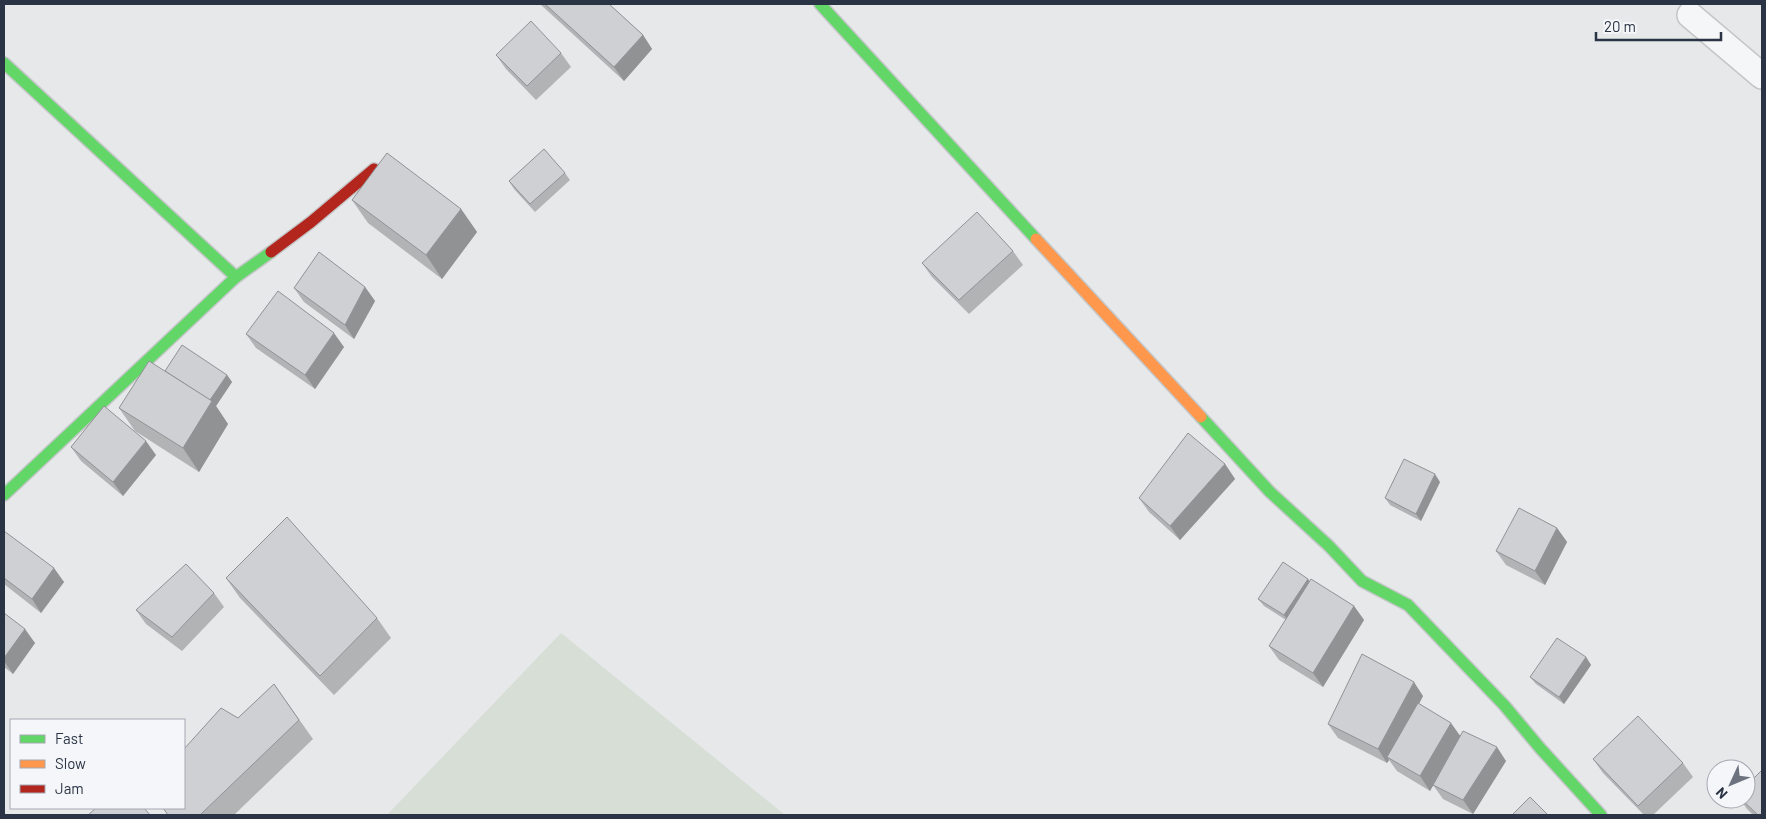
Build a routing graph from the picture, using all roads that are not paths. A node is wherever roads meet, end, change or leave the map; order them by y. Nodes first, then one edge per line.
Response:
1 (820, 4) edge
2 (1690, 15) dead end
3 (4, 63) edge
4 (1762, 76) edge
5 (374, 168) edge
6 (236, 277) junction
7 (4, 495) edge
8 (1601, 815) edge

1 - 8 street
2 - 4 lane
3 - 6 street
5 - 6 street
6 - 7 street

